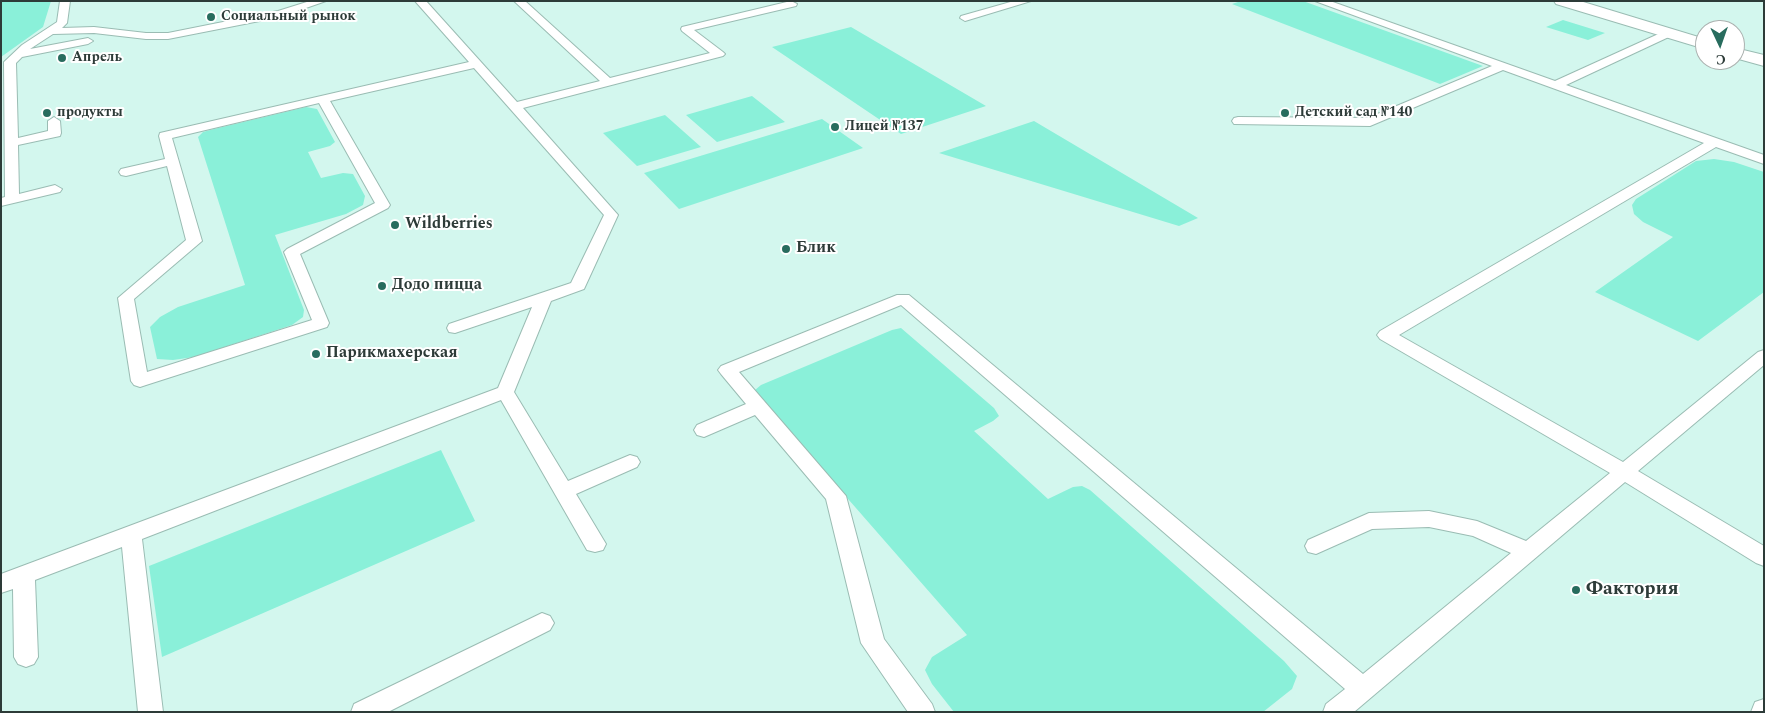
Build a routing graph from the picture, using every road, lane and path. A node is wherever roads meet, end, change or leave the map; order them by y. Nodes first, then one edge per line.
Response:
1 (64, 1) edge
2 (321, 1) edge
3 (420, 1) edge
4 (519, 1) edge
5 (1026, 1) edge
6 (1320, 1) edge
7 (1562, 1) edge
8 (792, 4) dead end
9 (291, 6) edge
10 (965, 18) dead end
11 (53, 31) junction
12 (1670, 33) junction
13 (88, 41) dead end
14 (1695, 41) edge
15 (16, 55) junction
16 (1745, 56) edge
17 (1764, 61) edge
18 (476, 64) junction
19 (1502, 66) junction
20 (608, 82) junction
21 (6, 86) edge
22 (1556, 86) junction
23 (323, 99) junction
24 (514, 106) junction
25 (54, 121) dead end
26 (1238, 121) dead end
27 (8, 138) edge
28 (1715, 142) junction
29 (1764, 160) edge
30 (172, 161) junction
31 (126, 172) dead end
32 (55, 189) dead end
33 (7, 201) edge
34 (544, 297) junction
35 (454, 328) dead end
36 (1764, 356) edge
37 (505, 392) junction
38 (758, 406) junction
39 (704, 430) dead end
40 (630, 462) dead end
41 (1624, 472) junction
42 (564, 491) junction
43 (131, 534) junction
44 (595, 544) dead end
45 (1316, 546) dead end
46 (1529, 551) junction
47 (1764, 558) edge
48 (24, 575) junction
49 (1, 584) edge
50 (542, 624) dead end
51 (26, 657) dead end
52 (1362, 689) junction
53 (151, 712) edge
54 (363, 712) edge
55 (923, 712) edge
56 (1335, 712) edge

1 - 11 lane
2 - 9 lane
3 - 18 lane
4 - 20 lane
5 - 10 lane
6 - 19 lane
7 - 12 street
8 - 20 lane
9 - 11 lane
11 - 15 lane
12 - 14 street
12 - 22 lane
13 - 15 lane
15 - 21 lane
16 - 17 street
18 - 23 lane
18 - 24 lane
19 - 22 lane
19 - 26 lane
20 - 24 lane
21 - 27 lane
22 - 28 lane
23 - 30 lane
23 - 30 lane
24 - 34 lane
25 - 27 lane
27 - 33 lane
28 - 29 lane
28 - 41 lane
30 - 31 lane
32 - 33 lane
34 - 35 lane
34 - 37 lane
36 - 41 lane
37 - 42 lane
37 - 43 lane
38 - 39 lane
38 - 52 lane
38 - 55 lane
40 - 42 lane
41 - 46 lane
41 - 47 lane
42 - 44 lane
43 - 48 lane
43 - 53 lane
45 - 46 lane
46 - 52 lane
48 - 49 lane
48 - 51 lane
50 - 54 lane
52 - 56 lane

